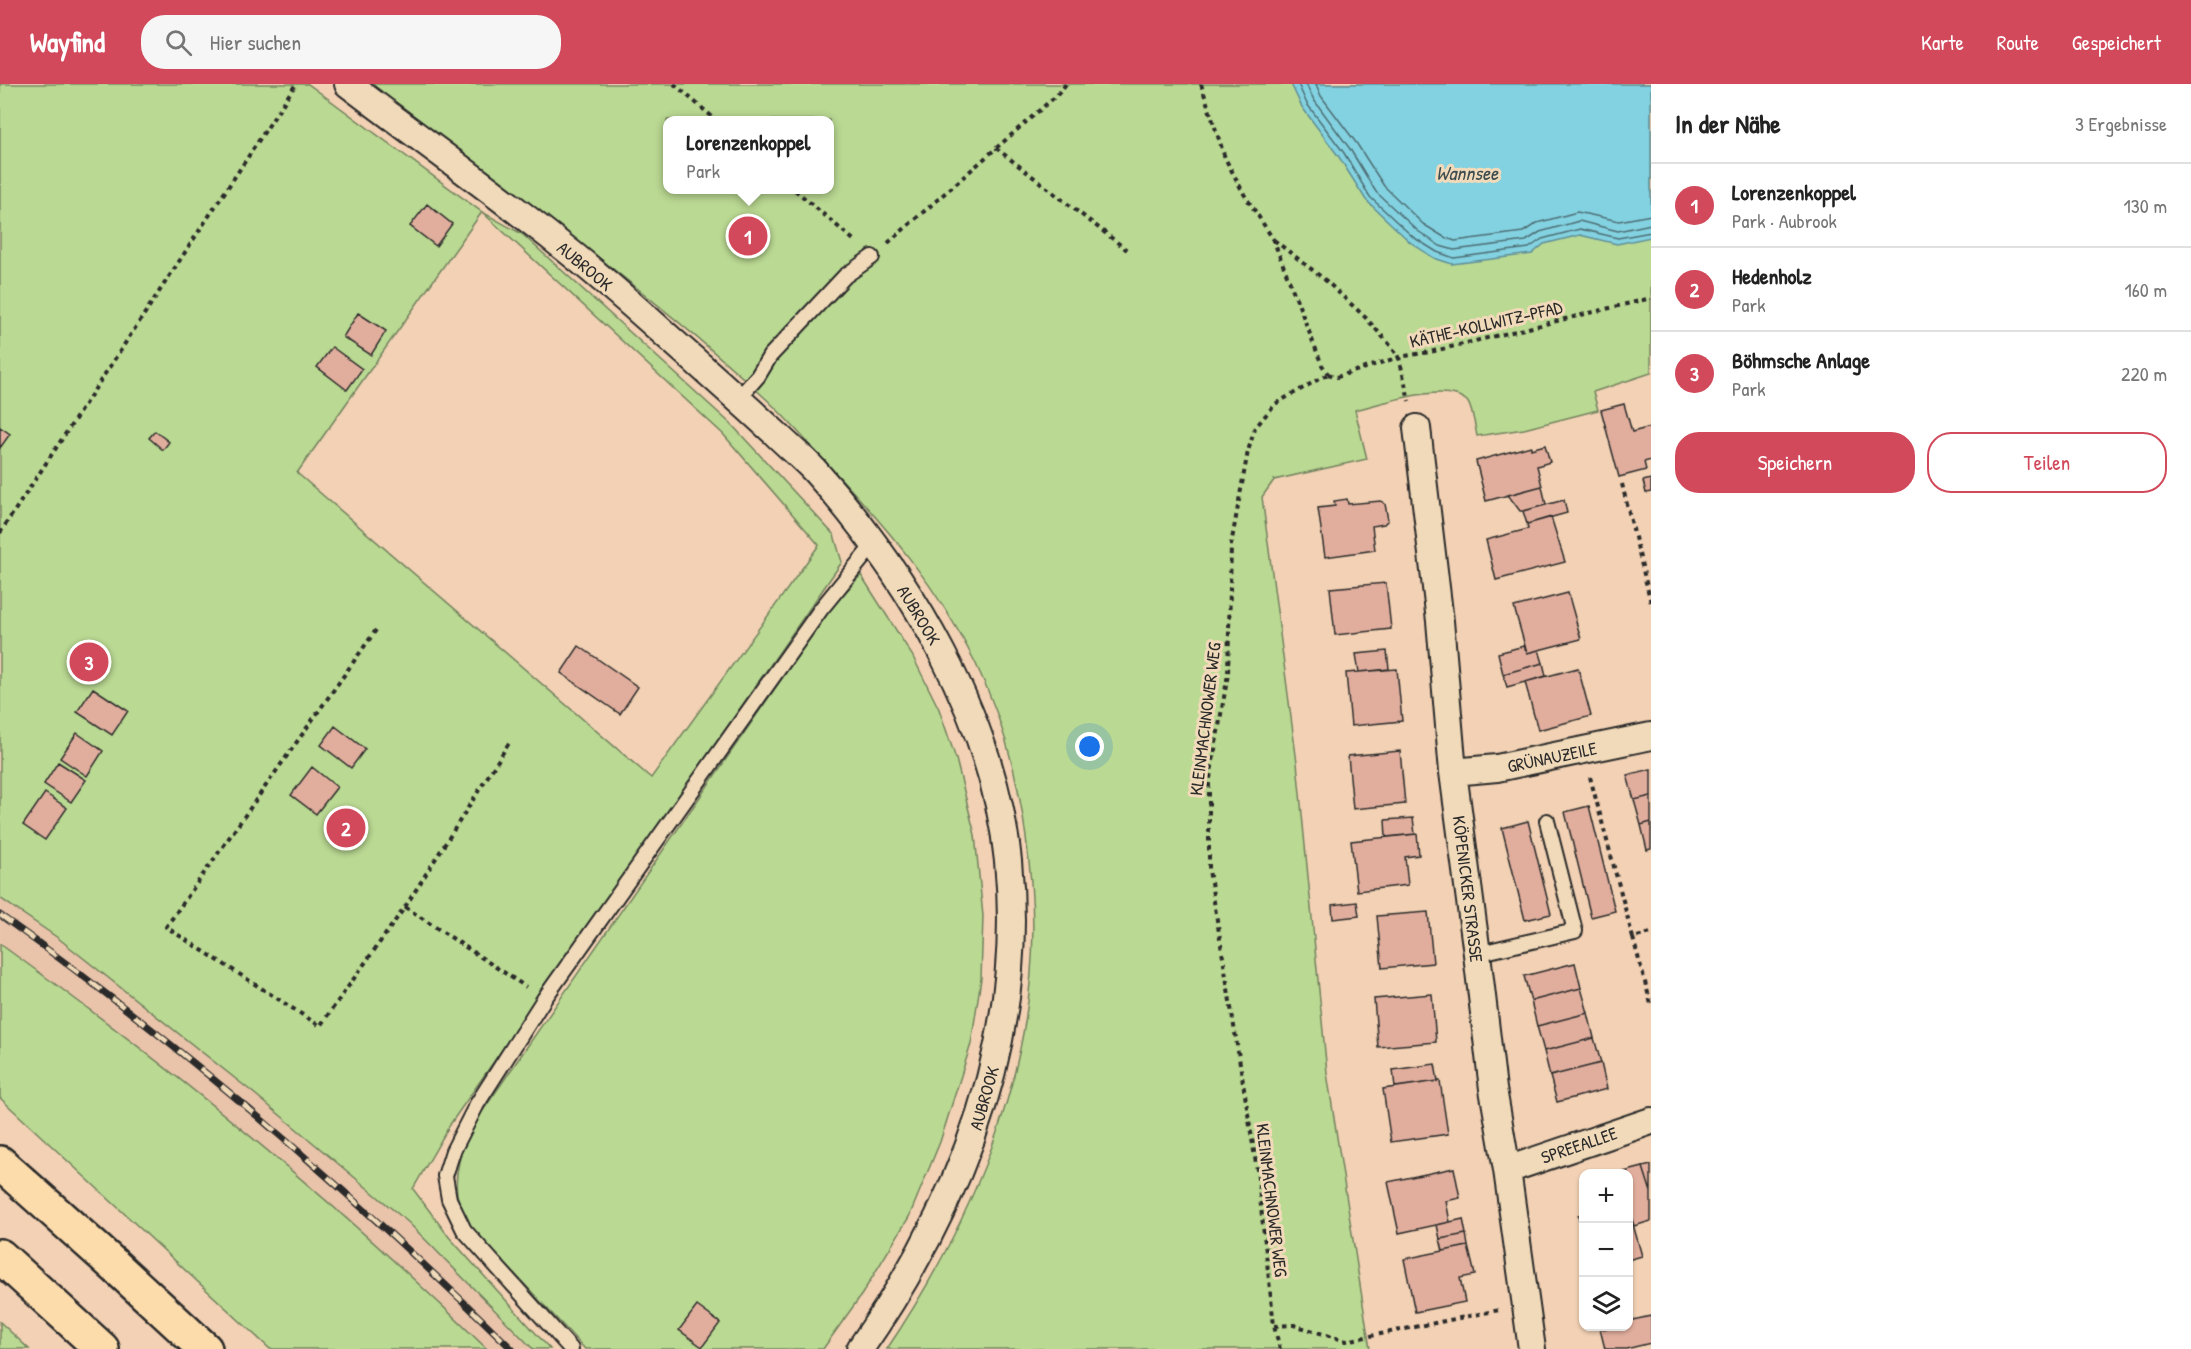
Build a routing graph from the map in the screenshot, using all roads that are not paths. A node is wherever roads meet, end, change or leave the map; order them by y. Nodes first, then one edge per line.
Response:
1 (348, 84) edge
2 (872, 257) road end
3 (738, 399) junction
4 (1417, 428) road end
5 (874, 544) junction
6 (1651, 736) edge
7 (1453, 772) junction
8 (1547, 821) dead end
9 (1476, 954) junction
10 (1651, 1121) edge
11 (0, 1163) edge
12 (1507, 1170) junction
13 (0, 1256) edge
14 (102, 1349) edge
15 (205, 1349) edge
16 (571, 1349) edge
17 (860, 1349) edge
18 (1532, 1349) edge

1 - 3 street, AUBROOK
2 - 3 lane
3 - 5 street, AUBROOK
4 - 7 street, KÖPENICKER STRASSE
5 - 16 lane
5 - 17 street, AUBROOK
6 - 7 street, GRÜNAUZEILE
7 - 9 street, KÖPENICKER STRASSE
8 - 9 lane
9 - 12 street, KÖPENICKER STRASSE
10 - 12 street, SPREEALLEE
11 - 15 highway
12 - 18 street, KÖPENICKER STRASSE
13 - 14 highway

